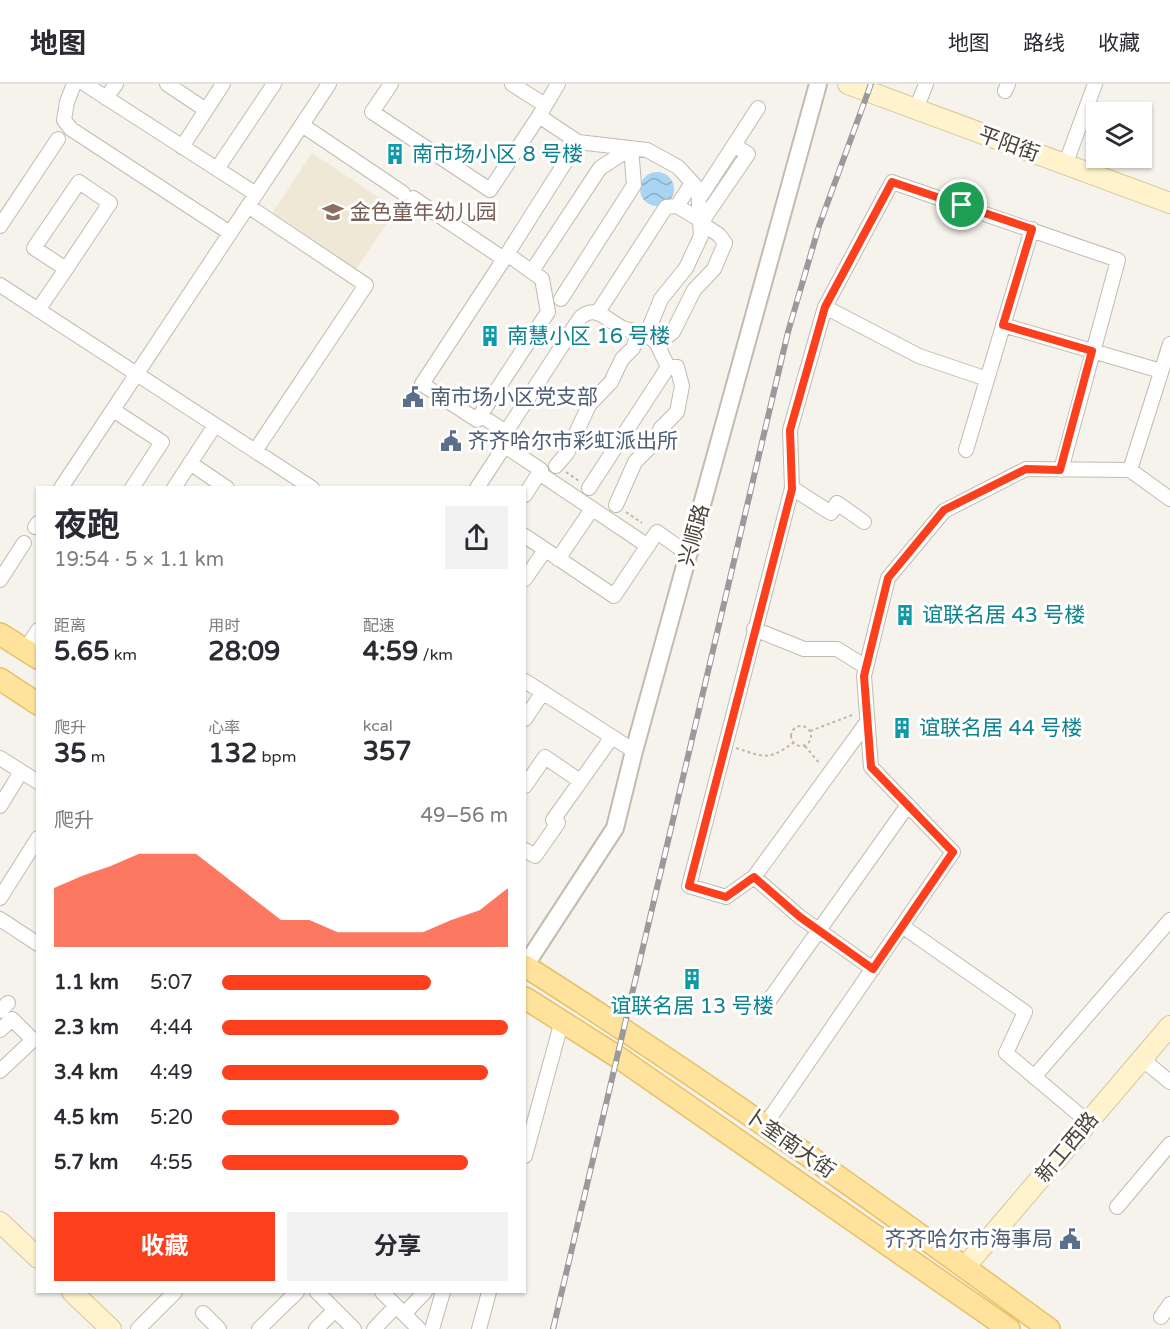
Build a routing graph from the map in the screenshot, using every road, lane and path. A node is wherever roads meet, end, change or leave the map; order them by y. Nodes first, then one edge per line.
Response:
1 (74, 84) edge
2 (85, 84) edge
3 (116, 84) edge
4 (167, 84) edge
5 (223, 84) edge
6 (274, 84) edge
7 (329, 84) edge
8 (391, 84) edge
9 (513, 84) edge
10 (558, 84) edge
11 (818, 84) edge
12 (848, 84) edge
13 (926, 84) edge
14 (1095, 84) edge
15 (106, 98) junction
16 (758, 108) dead end
17 (916, 109) junction
18 (206, 110) junction
19 (542, 110) junction
20 (302, 125) junction
21 (58, 139) dead end
22 (578, 142) junction
23 (596, 142) junction
24 (734, 145) junction
25 (182, 147) junction
26 (631, 148) junction
27 (1065, 165) junction
28 (600, 168) junction
29 (217, 169) junction
30 (692, 183) junction
31 (699, 199) junction
32 (252, 200) junction
33 (1170, 203) edge
34 (677, 206) junction
35 (700, 222) junction
36 (0, 226) edge
37 (1032, 229) junction
38 (230, 233) junction
39 (506, 256) junction
40 (66, 269) junction
41 (537, 275) junction
42 (0, 285) edge
43 (561, 299) junction
44 (825, 307) junction
45 (38, 310) junction
46 (598, 312) junction
47 (580, 318) junction
48 (1003, 325) junction
49 (643, 332) junction
50 (657, 344) junction
51 (1170, 344) edge
52 (1092, 351) junction
53 (668, 367) junction
54 (1161, 371) junction
55 (136, 374) junction
56 (987, 379) junction
57 (113, 410) junction
58 (480, 415) junction
59 (215, 425) junction
60 (505, 439) junction
61 (966, 450) dead end
62 (255, 451) junction
63 (190, 463) junction
64 (556, 466) joint
65 (1060, 470) junction
66 (1130, 470) junction
67 (539, 473) junction
68 (304, 485) edge
69 (62, 486) edge
70 (133, 486) edge
71 (175, 486) edge
72 (224, 486) edge
73 (478, 486) edge
74 (589, 488) joint
75 (792, 489) junction
76 (526, 493) edge
77 (1170, 499) edge
78 (616, 505) joint
79 (592, 509) junction
80 (864, 522) dead end
81 (642, 523) dead end
82 (526, 537) edge
83 (24, 543) dead end
84 (648, 546) junction
85 (545, 550) junction
86 (688, 554) junction
87 (558, 559) junction
88 (526, 578) edge
89 (0, 580) edge
90 (754, 629) junction
91 (0, 634) edge
92 (36, 637) edge
93 (31, 654) edge
94 (866, 667) junction
95 (0, 680) edge
96 (526, 682) edge
97 (543, 692) junction
98 (36, 703) edge
99 (867, 716) junction
100 (526, 718) edge
101 (810, 731) junction
102 (612, 736) junction
103 (792, 742) junction
104 (725, 744) junction
105 (805, 746) junction
106 (634, 751) junction
107 (0, 758) edge
108 (21, 772) junction
109 (831, 772) junction
110 (36, 781) edge
111 (580, 781) junction
112 (526, 785) edge
113 (908, 805) junction
114 (0, 806) edge
115 (36, 840) edge
116 (526, 851) edge
117 (754, 877) junction
118 (0, 898) edge
119 (0, 919) edge
120 (1170, 920) edge
121 (902, 926) junction
122 (819, 930) junction
123 (36, 943) edge
124 (526, 964) edge
125 (526, 967) edge
126 (873, 969) junction
127 (526, 999) edge
128 (764, 1009) dead end
129 (1170, 1026) edge
130 (560, 1028) dead end
131 (0, 1030) edge
132 (1143, 1059) junction
133 (2, 1066) edge
134 (1034, 1077) junction
135 (1170, 1082) edge
136 (1088, 1122) junction
137 (765, 1125) junction
138 (1170, 1144) edge
139 (526, 1152) edge
140 (1117, 1207) dead end
141 (0, 1222) edge
142 (36, 1256) edge
143 (965, 1267) junction
144 (73, 1293) edge
145 (174, 1293) edge
146 (296, 1293) edge
147 (318, 1293) edge
148 (383, 1293) edge
149 (424, 1293) edge
150 (443, 1293) edge
151 (489, 1293) edge
152 (1170, 1304) edge
153 (335, 1310) junction
154 (400, 1310) junction
155 (203, 1313) dead end
156 (1161, 1317) dead end
157 (431, 1326) edge
158 (111, 1329) edge
159 (138, 1329) edge
160 (219, 1329) edge
161 (259, 1329) edge
162 (316, 1329) edge
163 (354, 1329) edge
164 (374, 1329) edge
165 (419, 1329) edge
166 (479, 1329) edge
167 (1009, 1329) edge
168 (1050, 1329) edge

1 - 38 street
2 - 15 street
3 - 15 street
4 - 18 street
5 - 18 street
6 - 29 street
7 - 20 street
8 - 19 street
9 - 19 street
10 - 19 street
11 - 86 street, 兴顺路
12 - 17 main road, 平阳街
13 - 17 street
14 - 27 street
15 - 25 street
16 - 24 street
17 - 27 main road, 平阳街
18 - 25 street
19 - 22 street
20 - 32 street
20 - 39 street
21 - 36 street
22 - 23 street
22 - 39 street
23 - 26 street
23 - 28 street
24 - 31 street
24 - 35 street
25 - 29 street
26 - 28 street
26 - 30 street
26 - 43 street
27 - 33 main road, 平阳街
28 - 41 street
29 - 32 street
30 - 31 street
30 - 34 street
31 - 35 street
32 - 38 street
32 - 62 street
34 - 35 street
34 - 46 street
35 - 49 street
35 - 50 street
37 - 44 street
37 - 48 street
37 - 52 street
38 - 55 street
39 - 41 street
39 - 58 street
40 - 40 street
40 - 45 street
41 - 43 street
41 - 58 street
42 - 45 street
43 - 47 street
44 - 56 street
44 - 75 street
45 - 55 street
46 - 47 street
46 - 49 street
47 - 60 street
48 - 52 street
48 - 56 street
49 - 50 street
49 - 64 street
50 - 53 street
51 - 54 street
52 - 54 street
52 - 65 street
53 - 74 street
53 - 78 street
54 - 66 street
55 - 57 street
55 - 59 street
56 - 61 street
57 - 69 street
57 - 70 street
58 - 60 street
59 - 62 street
59 - 63 street
60 - 67 street
60 - 73 street
62 - 68 street
63 - 71 street
63 - 72 street
64 - 74 path
65 - 66 street
65 - 94 street
66 - 77 street
67 - 76 street
67 - 79 street
75 - 80 street
75 - 90 street
78 - 81 path
79 - 84 street
79 - 87 street
82 - 85 street
83 - 89 street
84 - 86 street
84 - 87 street
85 - 87 street
85 - 88 street
86 - 106 street, 兴顺路
90 - 94 street
90 - 104 street
91 - 93 main road
92 - 93 street
94 - 99 street
95 - 98 main road
96 - 97 street
97 - 100 street
97 - 102 street
99 - 101 path
99 - 109 street
99 - 113 street
101 - 103 path
101 - 105 path
102 - 106 street
102 - 111 street
103 - 104 path
103 - 105 path
104 - 117 street
105 - 109 path
106 - 124 street, 兴顺路
107 - 108 street
108 - 110 street
108 - 114 street
109 - 117 street
111 - 112 street
111 - 116 street
113 - 121 street
113 - 122 street
115 - 118 street
117 - 122 street
119 - 123 street
120 - 134 street
121 - 126 street
121 - 134 street
122 - 126 street
122 - 128 street
125 - 137 main road, 卜奎南大街
126 - 137 street
127 - 167 main road, 卜奎南大街
129 - 132 main road, 新工西路
130 - 139 street
131 - 133 street
132 - 135 street
132 - 136 main road, 新工西路
134 - 136 street
136 - 143 main road, 新工西路
137 - 143 main road, 卜奎南大街
138 - 140 street
141 - 142 main road
143 - 168 main road, 卜奎南大街
144 - 158 main road
145 - 159 street
146 - 161 street
147 - 153 street
148 - 154 street
149 - 154 street
150 - 157 street
151 - 166 street
152 - 156 street
153 - 162 street
153 - 163 street
154 - 164 street
154 - 165 street
155 - 160 street

